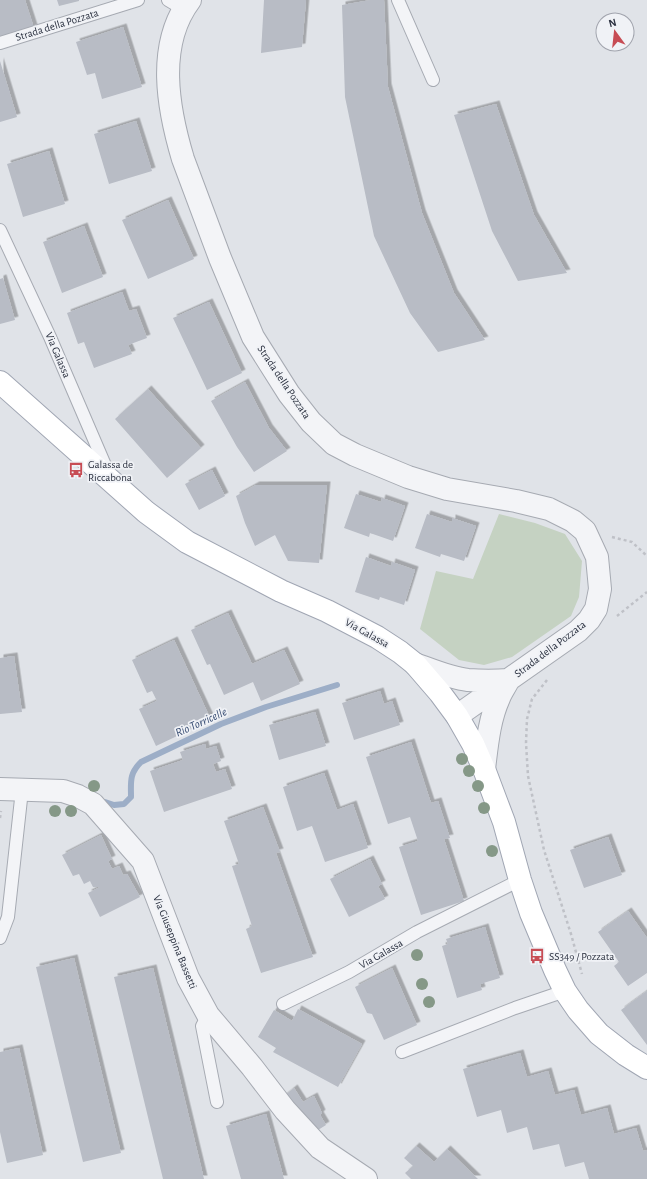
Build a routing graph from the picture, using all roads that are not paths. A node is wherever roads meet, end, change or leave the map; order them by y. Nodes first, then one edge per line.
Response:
1 (138, 0) edge
2 (398, 0) edge
3 (180, 3) edge
4 (0, 43) edge
5 (433, 80) dead end
6 (0, 230) edge
7 (0, 382) edge
8 (111, 481) junction
9 (415, 664) junction
10 (509, 680) junction
11 (457, 716) junction
12 (484, 770) junction
13 (0, 789) edge
14 (22, 790) junction
15 (520, 880) junction
16 (0, 938) edge
17 (565, 990) junction
18 (283, 1004) dead end
19 (208, 1014) junction
20 (402, 1052) dead end
21 (647, 1068) edge
22 (217, 1102) dead end
23 (366, 1179) edge

1 - 4 lane, Strada della Pozzata
2 - 5 lane
3 - 10 street, Strada della Pozzata
6 - 8 lane, Via Galassa
7 - 8 main road, Via Galassa
8 - 9 main road, Via Galassa
9 - 10 street, Strada della Pozzata
9 - 11 main road, Via Galassa
10 - 11 street, Strada della Pozzata
10 - 12 street, Strada della Pozzata
11 - 12 main road, Via Galassa
12 - 15 main road, Via Galassa
13 - 14 street, Via Giuseppina Bassetti
14 - 16 lane
14 - 19 street, Via Giuseppina Bassetti
15 - 17 main road, Via Galassa
15 - 18 lane, Via Galassa
17 - 20 lane
17 - 21 main road, Via Galassa
19 - 22 lane
19 - 23 street, Via Giuseppina Bassetti

